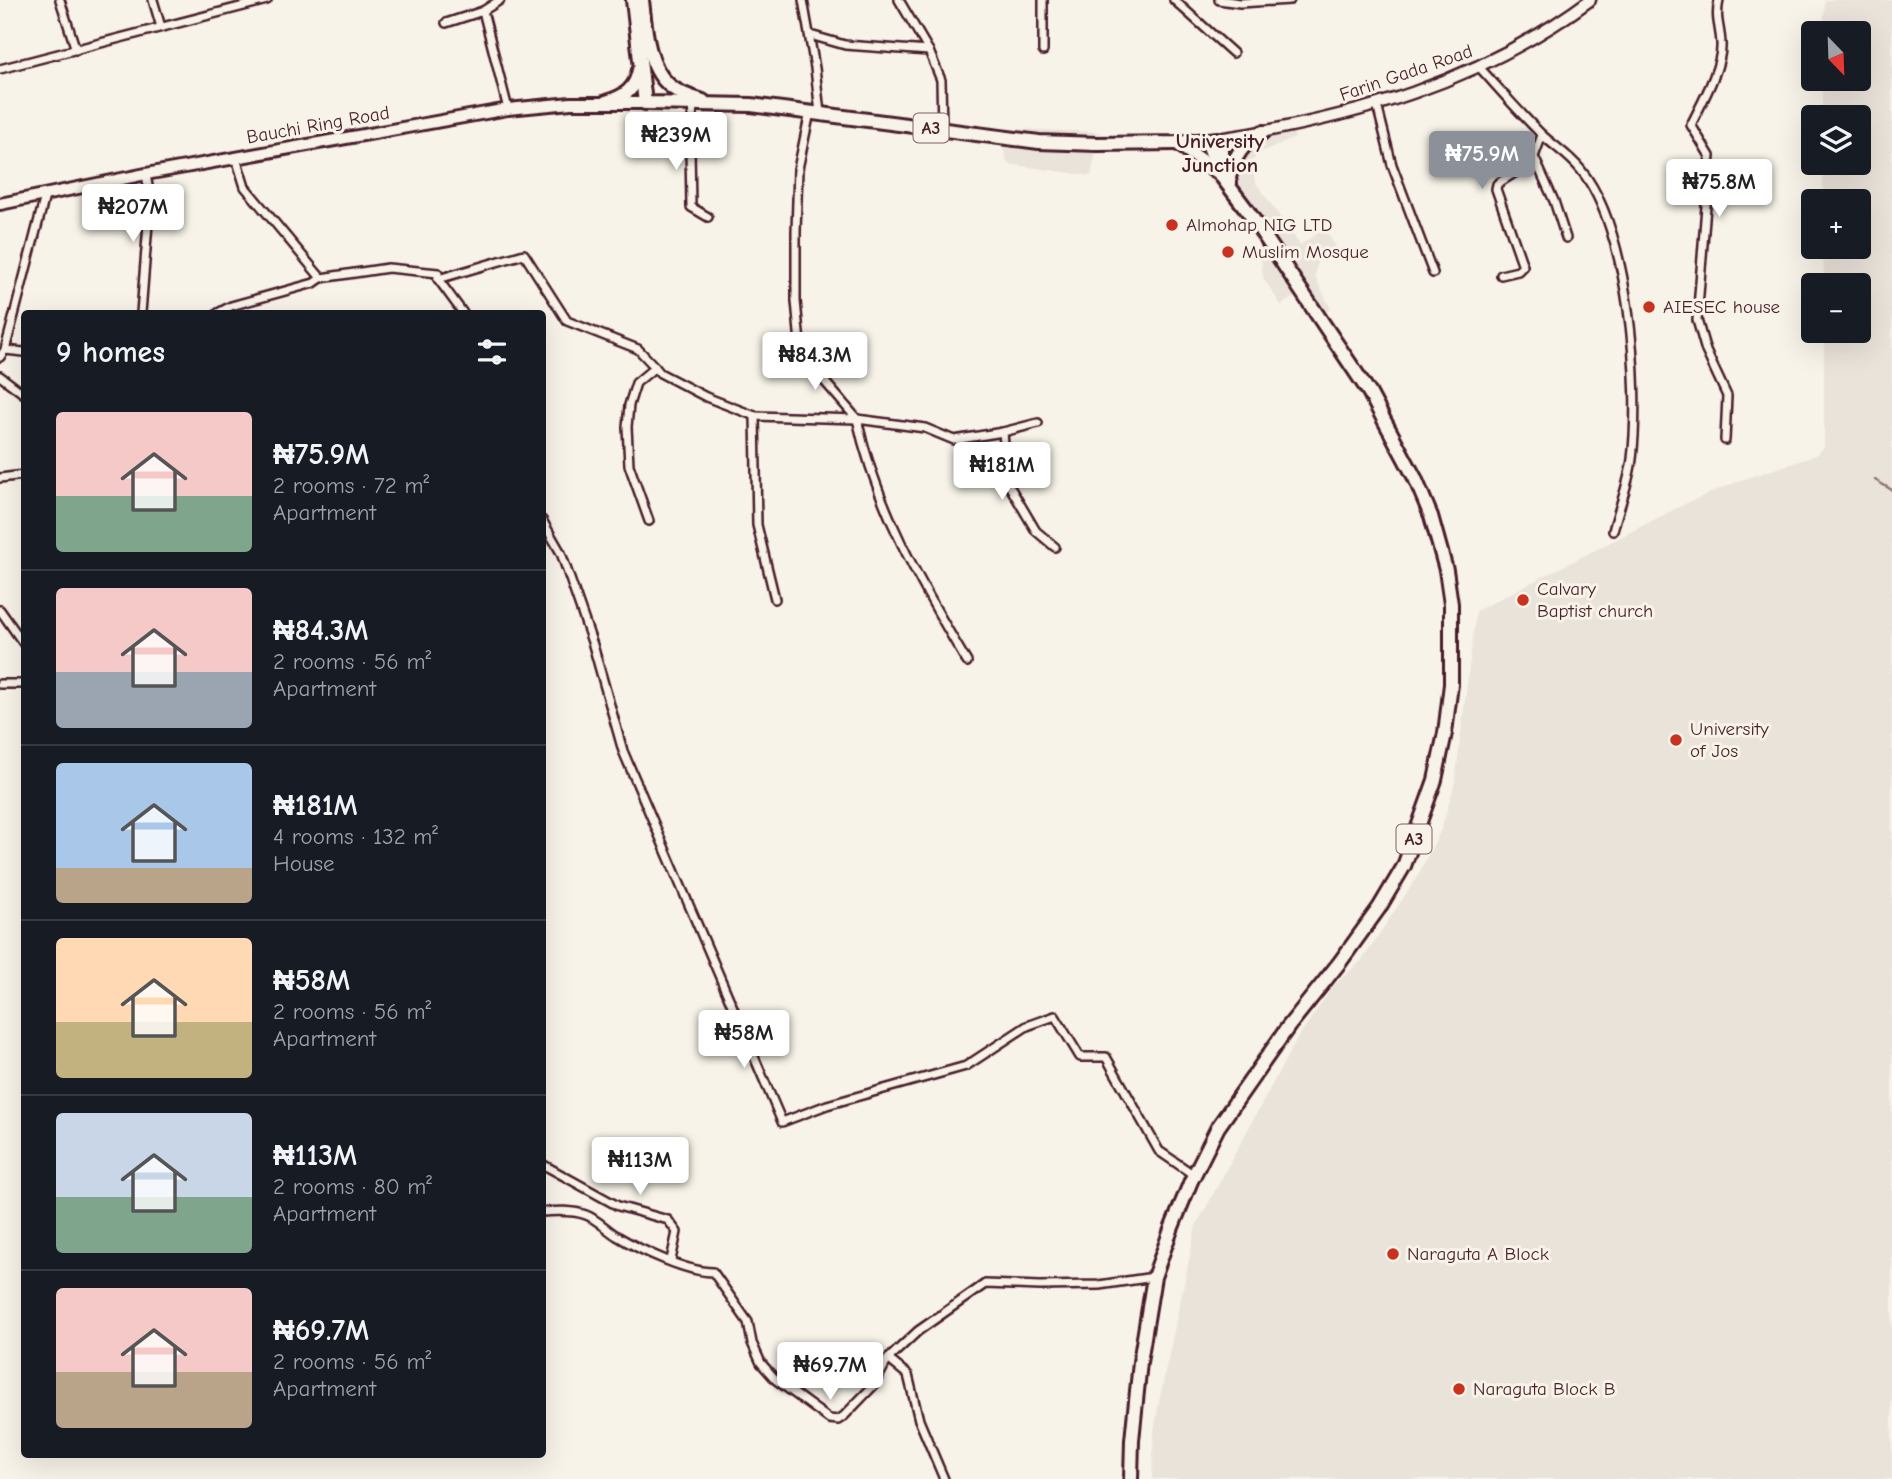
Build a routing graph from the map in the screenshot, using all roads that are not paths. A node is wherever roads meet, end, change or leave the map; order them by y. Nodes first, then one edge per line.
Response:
1 (60, 0) edge
2 (153, 0) edge
3 (267, 0) edge
4 (500, 0) edge
5 (633, 0) edge
6 (642, 0) edge
7 (803, 0) edge
8 (899, 0) edge
9 (1043, 0) edge
10 (1174, 0) edge
11 (1219, 0) edge
12 (1290, 0) edge
13 (1590, 0) edge
14 (1719, 0) edge
15 (1267, 1) edge
16 (240, 3) edge
17 (483, 11) junction
18 (446, 23) dead end
19 (161, 27) junction
20 (810, 35) junction
21 (76, 50) junction
22 (929, 51) junction
23 (1043, 51) dead end
24 (1233, 53) dead end
25 (640, 66) junction
26 (1480, 68) junction
27 (0, 69) edge
28 (606, 102) junction
29 (645, 103) junction
30 (693, 105) junction
31 (711, 105) junction
32 (1377, 105) junction
33 (508, 109) junction
34 (815, 113) junction
35 (942, 129) junction
36 (1263, 132) junction
37 (1542, 135) junction
38 (1213, 140) junction
39 (1177, 143) junction
40 (1534, 157) junction
41 (236, 158) junction
42 (146, 174) junction
43 (1226, 179) junction
44 (45, 196) junction
45 (0, 204) edge
46 (708, 217) dead end
47 (1566, 238) dead end
48 (1433, 273) dead end
49 (1501, 275) dead end
50 (321, 278) junction
51 (438, 279) junction
52 (141, 310) edge
53 (224, 310) edge
54 (461, 310) edge
55 (3, 335) edge
56 (5, 349) junction
57 (21, 352) edge
58 (0, 357) edge
59 (655, 367) junction
60 (0, 376) edge
61 (21, 392) edge
62 (755, 416) junction
63 (856, 419) junction
64 (1038, 424) dead end
65 (1003, 432) junction
66 (1725, 440) dead end
67 (21, 475) edge
68 (0, 478) edge
69 (649, 521) dead end
70 (546, 527) edge
71 (1613, 531) dead end
72 (1055, 547) dead end
73 (775, 599) dead end
74 (0, 610) edge
75 (21, 640) edge
76 (967, 662) dead end
77 (0, 684) edge
78 (21, 684) edge
79 (546, 1166) edge
80 (1194, 1175) junction
81 (546, 1212) edge
82 (671, 1261) junction
83 (1154, 1277) junction
84 (888, 1359) junction
85 (944, 1479) edge
86 (1132, 1479) edge

1 - 21 street
2 - 19 street
3 - 16 street
4 - 17 street
5 - 25 highway
6 - 31 highway, A3
7 - 20 street
8 - 22 street
9 - 23 street
10 - 24 street
11 - 15 street
12 - 15 street
13 - 26 main road, Farin Gada Road
14 - 66 street
16 - 19 street
17 - 18 street
17 - 33 street
19 - 21 street
20 - 22 street
20 - 34 street
21 - 27 street
22 - 35 street
25 - 28 highway
25 - 29 highway
26 - 32 main road, Farin Gada Road
26 - 37 street
28 - 29 main road, Bauchi Ring Road
28 - 33 main road, Bauchi Ring Road
29 - 30 highway, A3
30 - 31 highway, A3
30 - 46 street
31 - 34 highway, A3
32 - 36 main road, Farin Gada Road
32 - 48 street
33 - 41 main road, Bauchi Ring Road
34 - 35 highway, A3
34 - 63 street
35 - 39 highway, A3
36 - 38 main road, Farin Gada Road
36 - 43 highway
37 - 40 street
37 - 71 street
38 - 39 highway, A3
38 - 43 highway, A3
39 - 43 highway, A3
40 - 47 street
40 - 49 street
41 - 42 main road, Bauchi Ring Road
41 - 50 street
42 - 44 main road, Bauchi Ring Road
42 - 52 street
43 - 80 highway, A3
44 - 45 main road, Bauchi Ring Road
44 - 55 street
50 - 51 street
50 - 53 street
51 - 54 street
51 - 59 street
55 - 56 street
56 - 57 street
56 - 58 street
59 - 62 street
59 - 69 street
60 - 61 street
62 - 63 street
62 - 73 street
63 - 65 street
63 - 76 street
64 - 65 street
65 - 72 street
67 - 68 street
70 - 80 street
74 - 75 street
77 - 78 street
79 - 82 street
80 - 83 highway, A3
81 - 82 street
82 - 84 street
83 - 84 street
83 - 86 highway, A3
84 - 85 street

